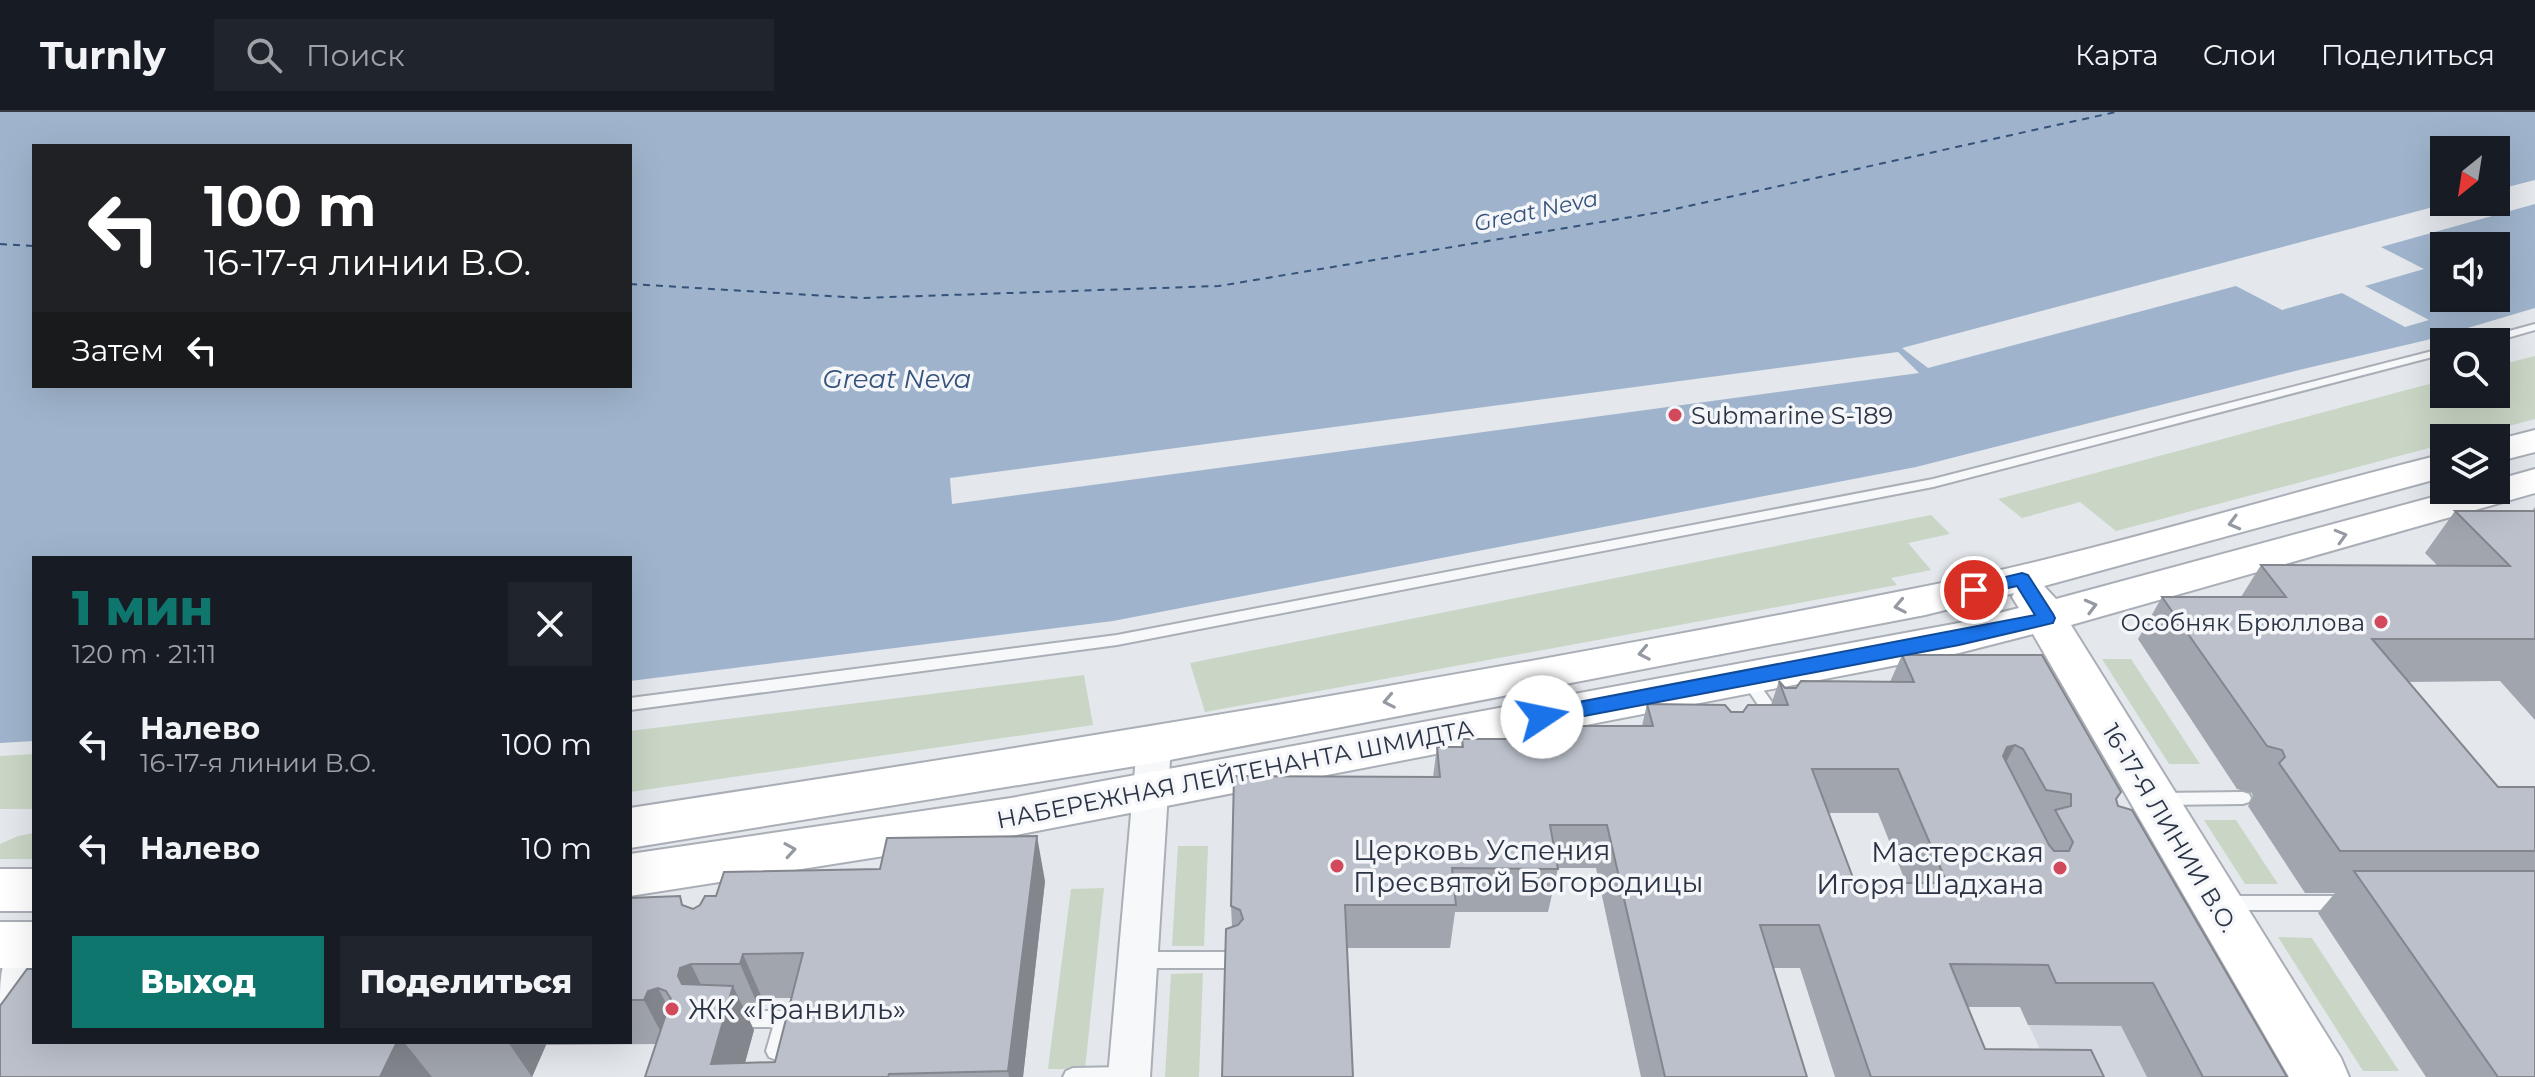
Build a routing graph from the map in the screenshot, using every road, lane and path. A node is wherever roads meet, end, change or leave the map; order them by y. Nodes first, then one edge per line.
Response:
1 (2535, 327) edge
2 (2510, 334) edge
3 (2430, 355) edge
4 (2535, 441) edge
5 (2510, 447) edge
6 (2430, 470) edge
7 (2535, 481) edge
8 (2034, 599) junction
9 (1747, 678) junction
10 (632, 704) edge
11 (1775, 725) edge
12 (1154, 745) junction
13 (1151, 791) junction
14 (2243, 798) dead end
15 (632, 828) edge
16 (2165, 829) junction
17 (632, 875) edge
18 (0, 890) edge
19 (32, 890) edge
20 (2215, 903) junction
21 (2362, 903) edge
22 (0, 945) edge
23 (32, 945) edge
24 (32, 948) edge
25 (1137, 960) junction
26 (1232, 960) edge
27 (0, 991) edge
28 (712, 1019) edge
29 (776, 1051) edge
30 (1073, 1077) edge
31 (1129, 1077) edge
32 (2320, 1077) edge

1 - 2 lane
3 - 10 lane
4 - 5 street
6 -> 8 street, НАБЕРЕЖНАЯ ЛЕЙТЕНАНТА ШМИДТА
8 -> 7 street, НАБЕРЕЖНАЯ ЛЕЙТЕНАНТА ШМИДТА
8 - 9 street, НАБЕРЕЖНАЯ ЛЕЙТЕНАНТА ШМИДТА
8 -> 12 street, НАБЕРЕЖНАЯ ЛЕЙТЕНАНТА ШМИДТА
8 - 16 street, 16-17-Я ЛИНИИ В.О.
9 - 11 lane
9 - 13 street, НАБЕРЕЖНАЯ ЛЕЙТЕНАНТА ШМИДТА
12 - 13 street
12 - 15 street, НАБЕРЕЖНАЯ ЛЕЙТЕНАНТА ШМИДТА
17 -> 13 street, НАБЕРЕЖНАЯ ЛЕЙТЕНАНТА ШМИДТА
13 - 25 street
14 - 16 lane
16 - 20 street, 16-17-Я ЛИНИИ В.О.
18 - 19 street
20 - 21 lane
20 - 32 street, 16-17-Я ЛИНИИ В.О.
22 - 23 street
24 - 27 street
25 - 26 lane
25 - 31 street
28 - 29 lane
30 - 31 lane

